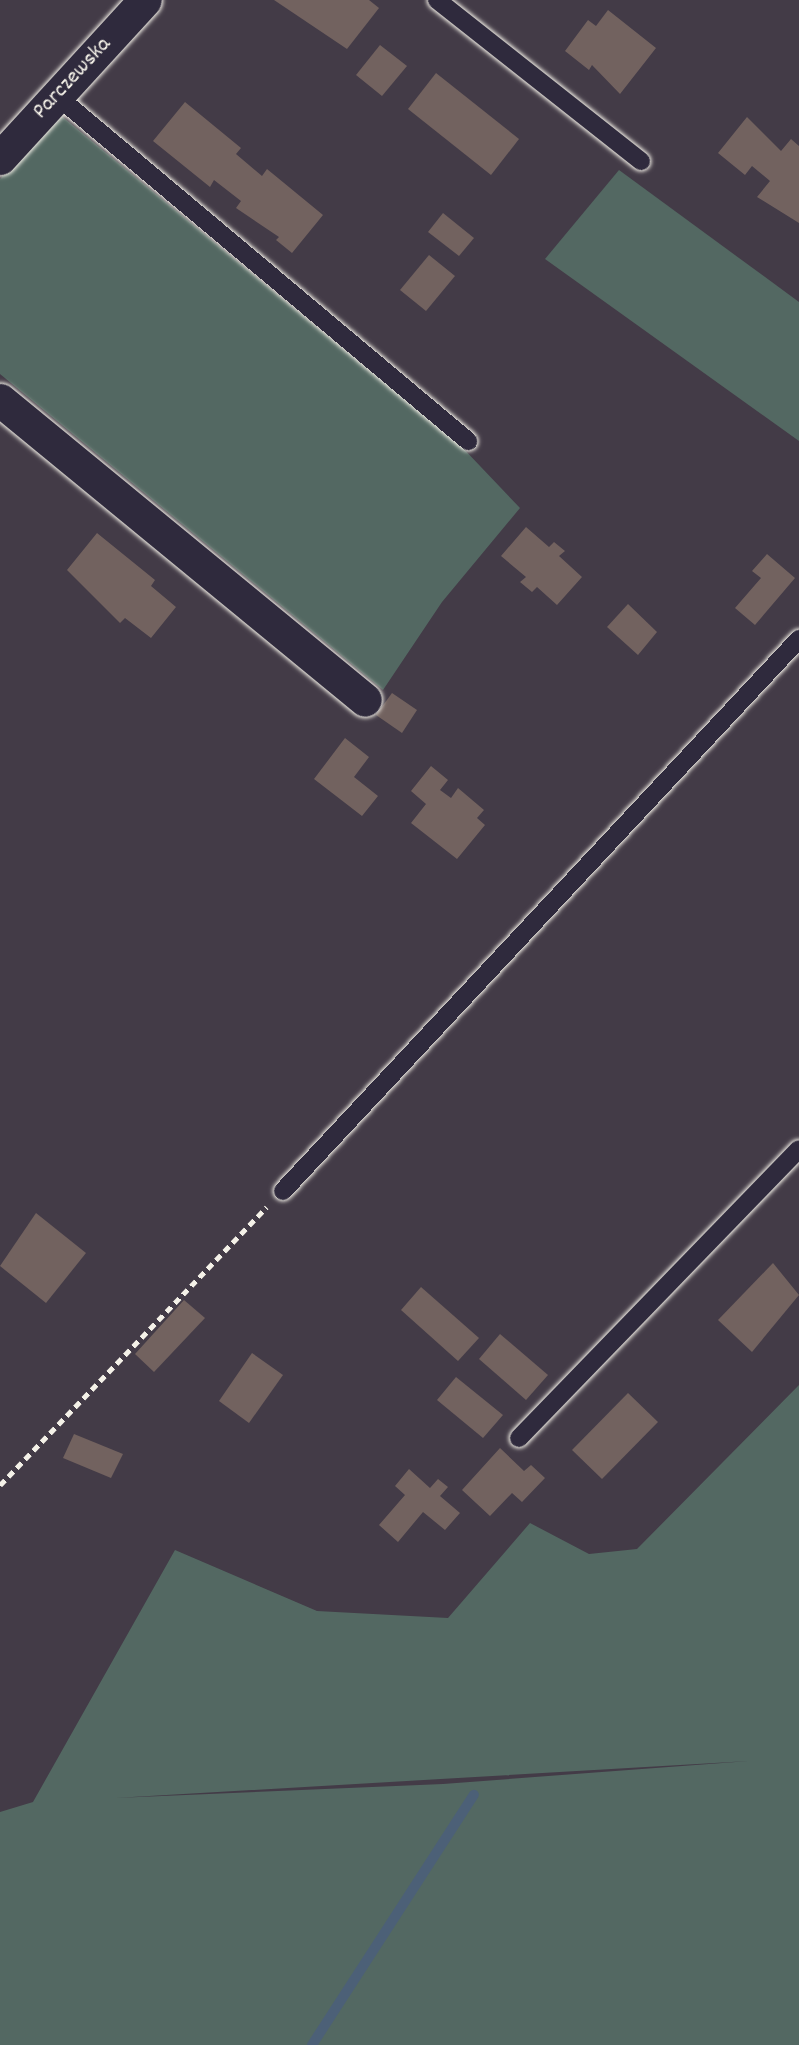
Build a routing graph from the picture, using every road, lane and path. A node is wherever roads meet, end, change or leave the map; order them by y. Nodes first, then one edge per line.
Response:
1 (145, 0) edge
2 (437, 0) edge
3 (57, 96) junction
4 (0, 158) edge
5 (641, 161) dead end
6 (0, 400) edge
7 (468, 441) dead end
8 (799, 639) edge
9 (365, 700) dead end
10 (799, 1149) edge
11 (282, 1191) joint
12 (519, 1438) dead end
13 (0, 1485) edge

1 - 3 street, Parczewska
2 - 5 lane
3 - 4 street, Parczewska
3 - 7 lane
6 - 9 street
8 - 11 lane
10 - 12 lane
11 - 13 path

